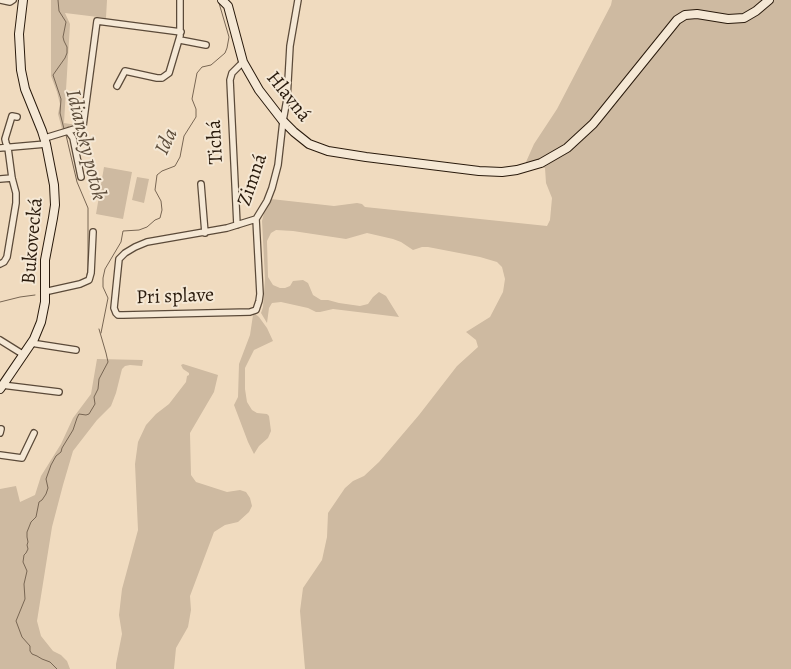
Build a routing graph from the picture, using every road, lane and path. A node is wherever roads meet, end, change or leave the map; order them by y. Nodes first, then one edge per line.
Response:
1 (0, 0) edge
2 (12, 0) edge
3 (23, 0) edge
4 (180, 0) edge
5 (298, 0) edge
6 (769, 0) edge
7 (225, 2) edge
8 (181, 32) junction
9 (180, 40) junction
10 (206, 45) dead end
11 (243, 62) junction
12 (117, 86) dead end
13 (17, 118) dead end
14 (282, 121) junction
15 (65, 132) junction
16 (45, 141) junction
17 (0, 148) edge
18 (8, 148) junction
19 (80, 177) dead end
20 (12, 178) junction
21 (0, 179) edge
22 (201, 184) dead end
23 (256, 220) junction
24 (237, 226) junction
25 (93, 232) dead end
26 (205, 233) junction
27 (0, 264) edge
28 (44, 292) junction
29 (256, 310) joint
30 (1, 340) edge
31 (33, 341) junction
32 (76, 350) dead end
33 (24, 355) junction
34 (1, 387) edge
35 (59, 392) dead end
36 (34, 433) dead end
37 (0, 455) edge

1 - 2 street
3 - 16 main road, Bukovecká
4 - 8 street
5 - 14 street, Zimná
6 - 14 main road, Hlavná
7 - 11 main road, Hlavná
8 - 9 street
8 - 15 street
9 - 10 street
9 - 12 street
11 - 14 main road, Hlavná
11 - 24 street, Tichá
13 - 18 street
14 - 23 street, Zimná
15 - 16 street
15 - 19 street
16 - 18 street
16 - 28 main road, Bukovecká
17 - 18 street
18 - 20 street
20 - 21 street
20 - 27 street
22 - 26 street
23 - 24 street, Pri splave
23 - 29 street, Zimná
24 - 26 street, Pri splave
25 - 28 street
26 - 29 street, Pri splave
28 - 31 main road, Bukovecká
30 - 33 street
31 - 32 street
31 - 33 main road, Bukovecká
33 - 34 main road, Bukovecká
34 - 35 street
36 - 37 street

